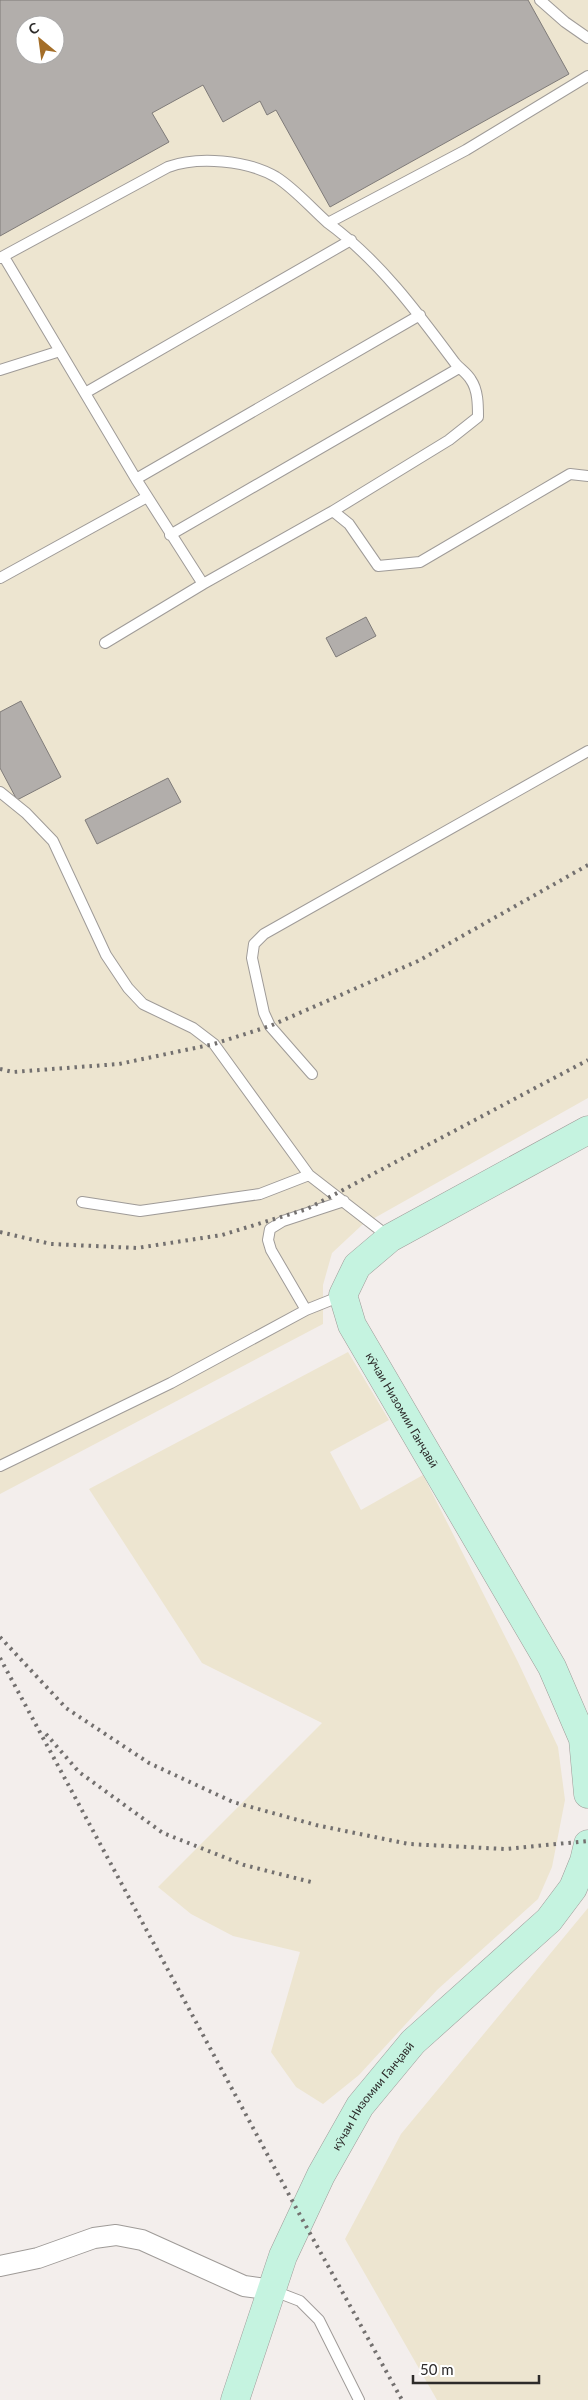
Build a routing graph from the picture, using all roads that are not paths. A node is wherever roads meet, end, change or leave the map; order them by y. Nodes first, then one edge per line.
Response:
1 (540, 0) edge
2 (588, 38) edge
3 (588, 76) edge
4 (328, 223) junction
5 (351, 240) junction
6 (2, 258) edge
7 (420, 315) junction
8 (60, 351) junction
9 (459, 368) junction
10 (0, 370) edge
11 (85, 393) junction
12 (588, 476) edge
13 (136, 479) junction
14 (147, 497) junction
15 (333, 511) junction
16 (170, 535) junction
17 (0, 578) edge
18 (203, 584) junction
19 (105, 643) dead end
20 (588, 751) edge
21 (0, 792) edge
22 (312, 1074) dead end
23 (588, 1130) edge
24 (309, 1175) junction
25 (344, 1201) junction
26 (82, 1202) dead end
27 (390, 1238) junction
28 (343, 1295) junction
29 (306, 1310) junction
30 (0, 1466) edge
31 (588, 1794) edge
32 (588, 1844) edge
33 (0, 2266) edge
34 (273, 2290) junction
35 (235, 2400) edge
36 (359, 2400) edge

1 - 2 lane
3 - 4 lane
4 - 5 lane
4 - 6 lane
5 - 7 lane
5 - 11 lane
6 - 8 lane
7 - 9 lane
7 - 13 lane
8 - 10 lane
8 - 11 lane
9 - 15 lane
9 - 16 lane
11 - 13 lane
12 - 15 lane
13 - 14 lane
14 - 16 lane
14 - 17 lane
15 - 18 lane
16 - 18 lane
18 - 19 lane
20 - 22 lane
21 - 24 lane
23 - 27 main road
24 - 25 lane
24 - 26 lane
25 - 27 lane
25 - 29 lane
27 - 28 main road
28 - 29 lane
28 - 31 main road, кӯчаи Низомии Ганҷавӣ
29 - 30 lane
32 - 34 main road, кӯчаи Низомии Ганҷавӣ
33 - 34 street
34 - 35 main road, кӯчаи Низомии Ганҷавӣ
34 - 36 lane

